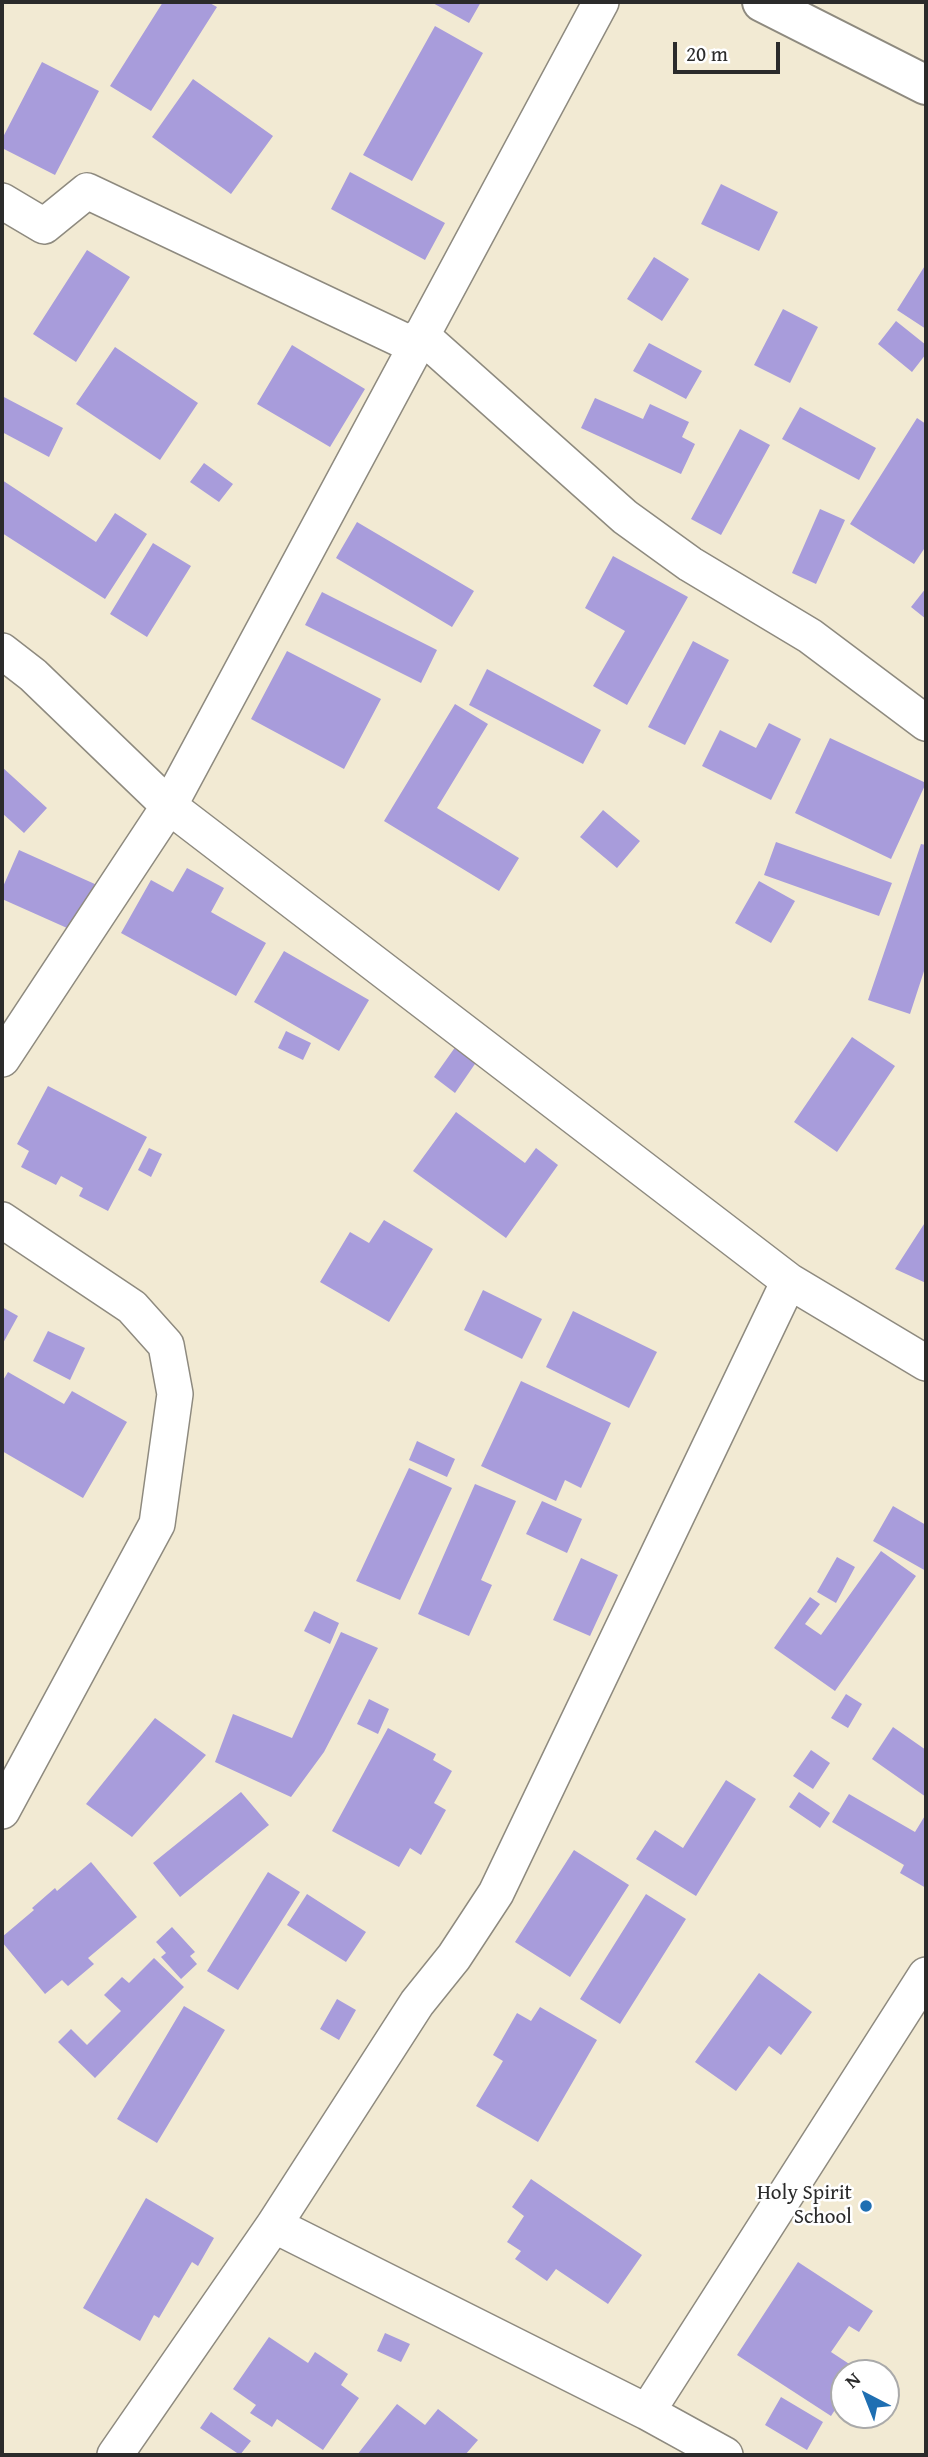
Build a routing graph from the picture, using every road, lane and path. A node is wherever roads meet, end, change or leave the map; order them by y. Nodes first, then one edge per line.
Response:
1 (601, 2) edge
2 (762, 2) edge
3 (926, 85) edge
4 (2, 201) edge
5 (418, 341) junction
6 (2, 651) edge
7 (926, 723) edge
8 (169, 806) junction
9 (2, 1059) edge
10 (2, 1220) edge
11 (789, 1281) junction
12 (926, 1363) edge
13 (2, 1811) edge
14 (926, 1975) edge
15 (274, 2225) junction
16 (647, 2412) junction
17 (115, 2455) edge
18 (725, 2455) edge

1 - 5 street
2 - 3 main road
4 - 5 street
5 - 7 street
5 - 8 street
6 - 8 street
8 - 9 street
8 - 11 street
10 - 13 street
11 - 12 street
11 - 15 street
14 - 16 street
15 - 16 street
15 - 17 street
16 - 18 street

